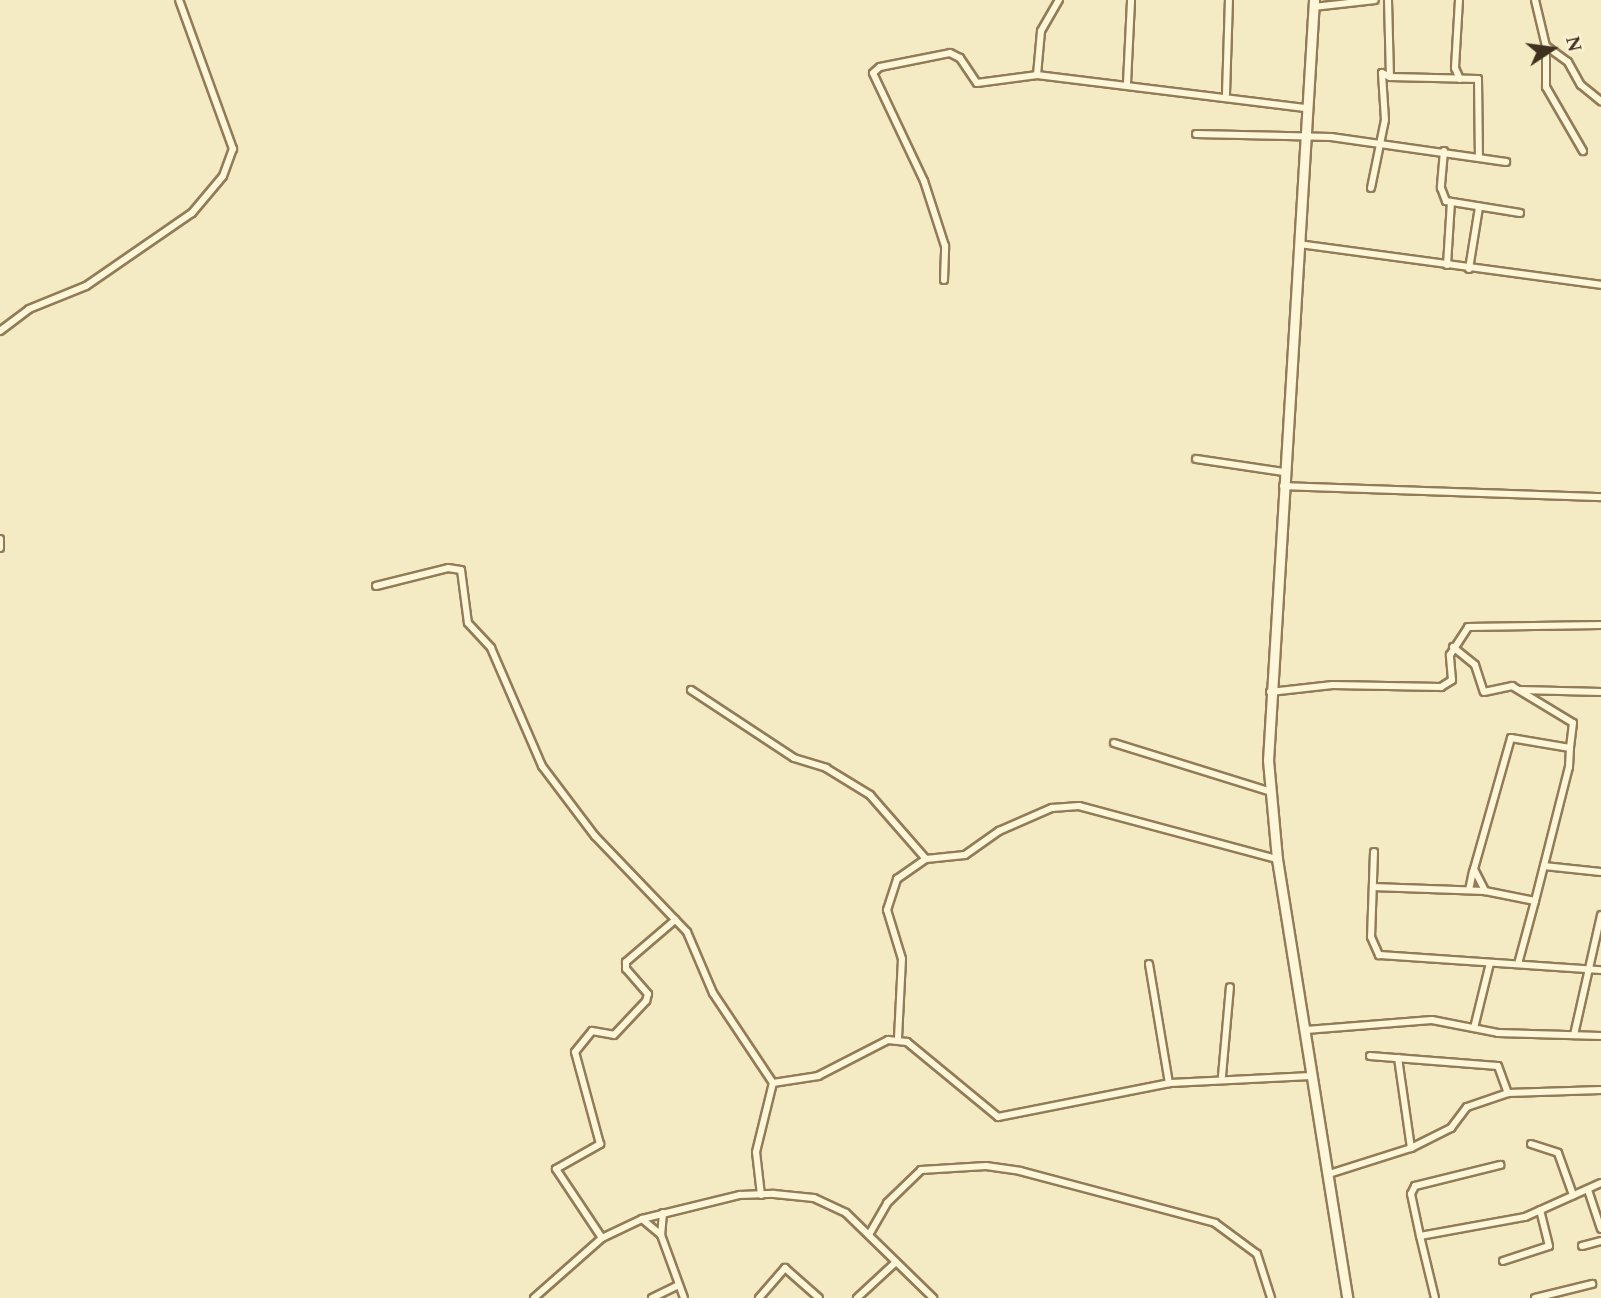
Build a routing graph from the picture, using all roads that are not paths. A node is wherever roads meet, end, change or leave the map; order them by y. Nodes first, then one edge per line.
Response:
1 (179, 0) edge
2 (1059, 0) edge
3 (1131, 0) edge
4 (1229, 0) edge
5 (1375, 0) edge
6 (1388, 0) edge
7 (1459, 0) edge
8 (1535, 0) edge
9 (1314, 4) edge
10 (1546, 46) junction
11 (1037, 75) junction
12 (1390, 77) junction
13 (1460, 79) junction
14 (1128, 83) junction
15 (1226, 94) junction
16 (1601, 101) edge
17 (1307, 108) junction
18 (1196, 134) dead end
19 (1306, 138) junction
20 (1382, 143) junction
21 (1444, 151) junction
22 (1583, 151) dead end
23 (1479, 156) junction
24 (1506, 162) dead end
25 (1371, 188) dead end
26 (1451, 202) junction
27 (1479, 207) junction
28 (1520, 213) dead end
29 (1299, 244) junction
30 (1447, 265) junction
31 (1469, 269) junction
32 (944, 280) dead end
33 (1601, 285) edge
34 (0, 331) edge
35 (1196, 459) dead end
36 (1284, 472) junction
37 (1283, 486) junction
38 (1601, 497) edge
39 (0, 539) edge
40 (0, 548) edge
41 (376, 586) dead end
42 (1601, 625) edge
43 (1453, 647) junction
44 (691, 690) dead end
45 (1520, 690) junction
46 (1270, 692) junction
47 (1601, 692) edge
48 (1114, 743) dead end
49 (1570, 748) junction
50 (1271, 792) junction
51 (1374, 852) dead end
52 (926, 859) junction
53 (1277, 859) junction
54 (1544, 866) junction
55 (1474, 869) junction
56 (1601, 872) edge
57 (1373, 887) junction
58 (1469, 890) junction
59 (1485, 891) junction
60 (1535, 901) junction
61 (1601, 915) edge
62 (675, 920) junction
63 (1490, 963) junction
64 (1149, 964) dead end
65 (1518, 964) junction
66 (1588, 970) junction
67 (1601, 970) edge
68 (1230, 987) dead end
69 (1474, 1028) junction
70 (1306, 1030) junction
71 (1574, 1035) junction
72 (1601, 1036) edge
73 (898, 1038) junction
74 (1370, 1056) dead end
75 (1398, 1058) junction
76 (1222, 1076) junction
77 (1313, 1076) junction
78 (773, 1083) junction
79 (1169, 1083) junction
80 (1601, 1090) edge
81 (1508, 1093) junction
82 (1531, 1144) dead end
83 (1411, 1148) junction
84 (1500, 1166) dead end
85 (1329, 1174) junction
86 (1601, 1183) edge
87 (1588, 1190) junction
88 (761, 1195) junction
89 (1573, 1195) junction
90 (1540, 1210) junction
91 (663, 1213) junction
92 (642, 1219) junction
93 (1601, 1228) edge
94 (870, 1233) junction
95 (661, 1235) junction
96 (1420, 1236) junction
97 (602, 1238) junction
98 (1601, 1241) edge
99 (1582, 1246) dead end
100 (1503, 1261) dead end
101 (896, 1262) junction
102 (1592, 1284) dead end
103 (677, 1286) junction
104 (534, 1298) edge
105 (652, 1298) edge
106 (684, 1298) edge
107 (758, 1298) edge
108 (819, 1298) edge
109 (857, 1298) edge
110 (933, 1298) edge
111 (1271, 1298) edge
112 (1347, 1298) edge
113 (1435, 1298) edge
114 (1535, 1298) edge

1 - 34 street
2 - 11 street
3 - 14 street
4 - 15 street
5 - 9 street
6 - 12 street
7 - 13 street
8 - 10 street
9 - 17 main road
10 - 16 street
10 - 22 street
11 - 14 street
11 - 32 street
12 - 13 street
12 - 20 street
13 - 23 street
14 - 15 street
15 - 17 street
17 - 19 main road
18 - 19 street
19 - 20 street
19 - 29 main road
20 - 21 street
20 - 25 street
21 - 23 street
21 - 26 street
23 - 24 street
26 - 27 street
26 - 30 street
27 - 28 street
27 - 31 street
29 - 30 street
29 - 36 main road
30 - 31 street
31 - 33 street
35 - 36 street
36 - 37 main road
37 - 38 street
37 - 46 main road
39 - 40 street
41 - 62 street
42 - 43 street
43 - 45 street
43 - 46 street
44 - 52 street
45 - 47 street
45 - 49 street
46 - 50 main road
48 - 50 street
49 - 54 street
49 - 55 street
50 - 53 main road
51 - 57 street
52 - 53 street
52 - 73 street
53 - 70 main road
54 - 56 street
54 - 60 street
55 - 58 street
55 - 59 street
57 - 58 street
57 - 63 street
58 - 59 street
59 - 60 street
60 - 65 street
61 - 66 street
62 - 78 street
62 - 97 street
63 - 65 street
63 - 69 street
64 - 79 street
65 - 66 street
66 - 67 street
66 - 71 street
68 - 76 street
69 - 70 street
69 - 71 street
70 - 77 main road
71 - 72 street
73 - 78 street
73 - 79 street
74 - 75 street
75 - 81 street
75 - 83 street
76 - 77 street
76 - 79 street
77 - 85 main road
78 - 88 street
80 - 81 street
81 - 83 street
82 - 89 street
83 - 85 street
84 - 96 street
85 - 112 main road
86 - 87 street
87 - 89 street
87 - 93 street
88 - 91 street
88 - 94 street
89 - 90 street
90 - 96 street
90 - 100 street
91 - 92 street
91 - 95 street
92 - 95 street
92 - 97 street
94 - 101 street
94 - 111 street
95 - 103 street
96 - 113 street
97 - 104 street
98 - 99 street
101 - 109 street
101 - 110 street
102 - 114 street
103 - 105 street
103 - 106 street
107 - 108 street

